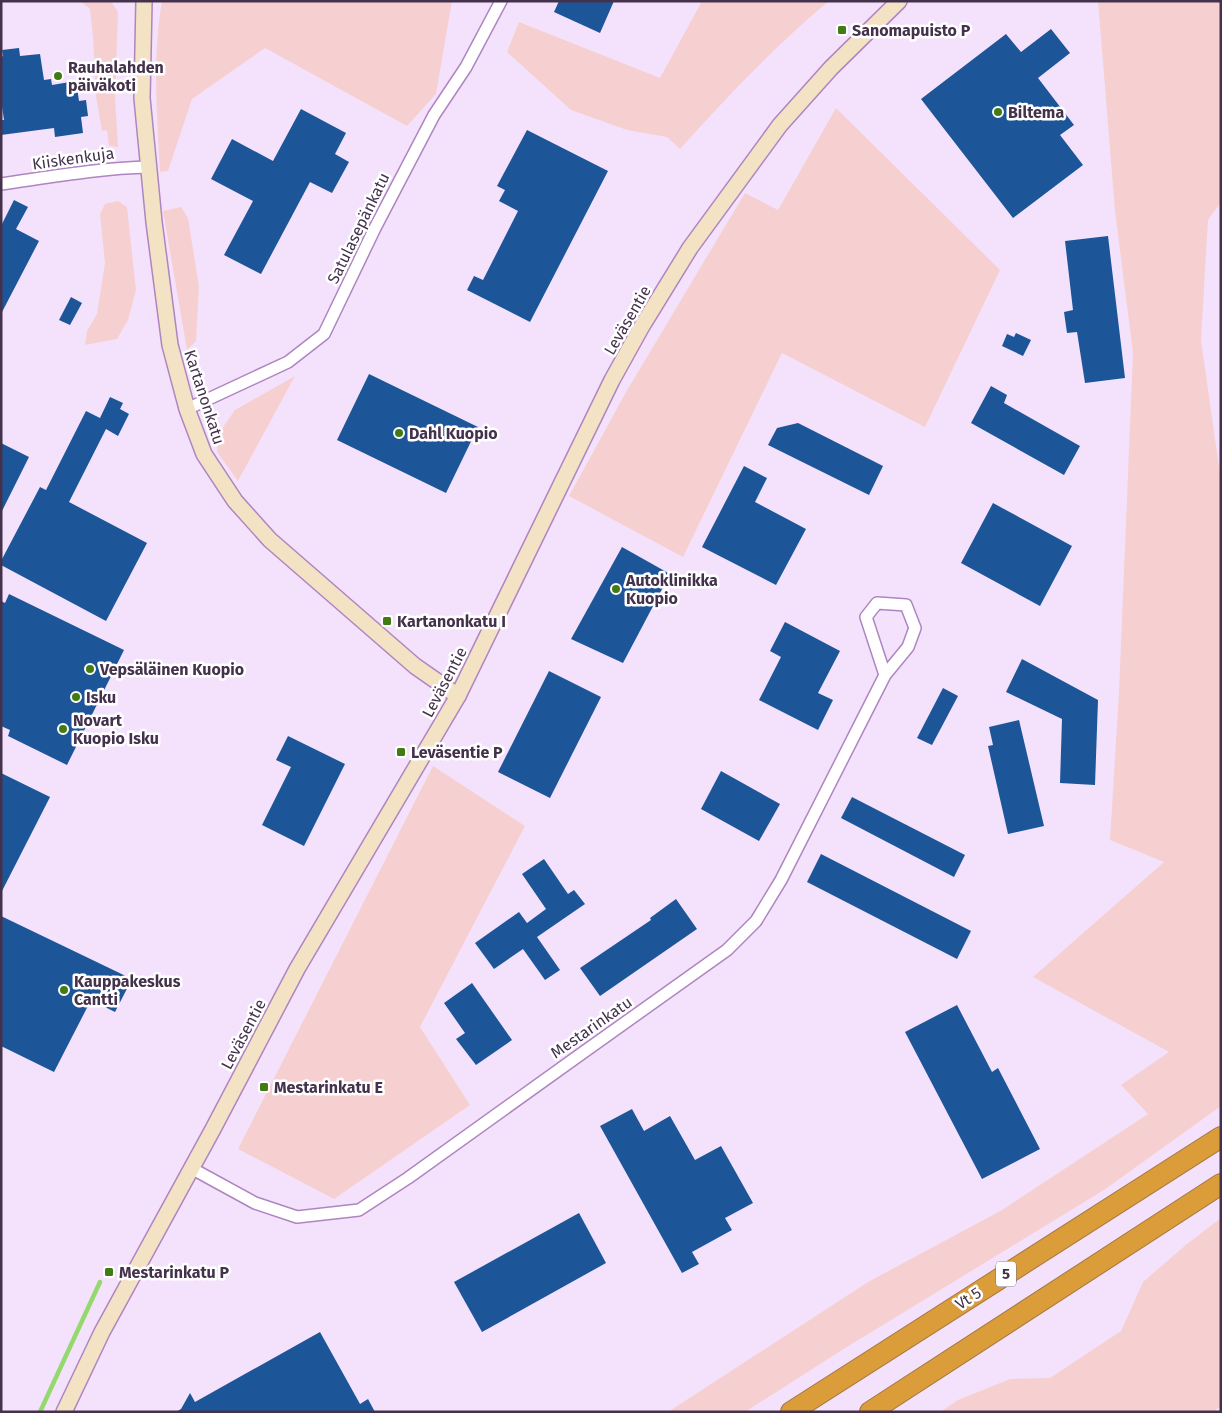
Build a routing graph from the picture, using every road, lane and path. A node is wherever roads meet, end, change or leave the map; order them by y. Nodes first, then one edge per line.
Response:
1 (144, 1) edge
2 (501, 1) edge
3 (899, 1) edge
4 (148, 167) junction
5 (1, 184) edge
6 (187, 409) junction
7 (885, 675) junction
8 (458, 696) junction
9 (1221, 1137) edge
10 (191, 1168) junction
11 (1221, 1184) edge
12 (64, 1412) edge
13 (791, 1412) edge
14 (870, 1412) edge

1 - 4 main road, Kartanonkatu
2 - 6 street, Satulasepänkatu
3 - 8 main road, Leväsentie
4 - 5 street, Kiiskenkuja
4 - 6 main road, Kartanonkatu
6 - 8 main road, Kartanonkatu
7 - 7 street, Mestarinkatu
7 - 10 street, Mestarinkatu
8 - 10 main road, Leväsentie
9 - 13 highway, Vt 5 / 5
10 - 12 main road, Leväsentie
11 - 14 highway

